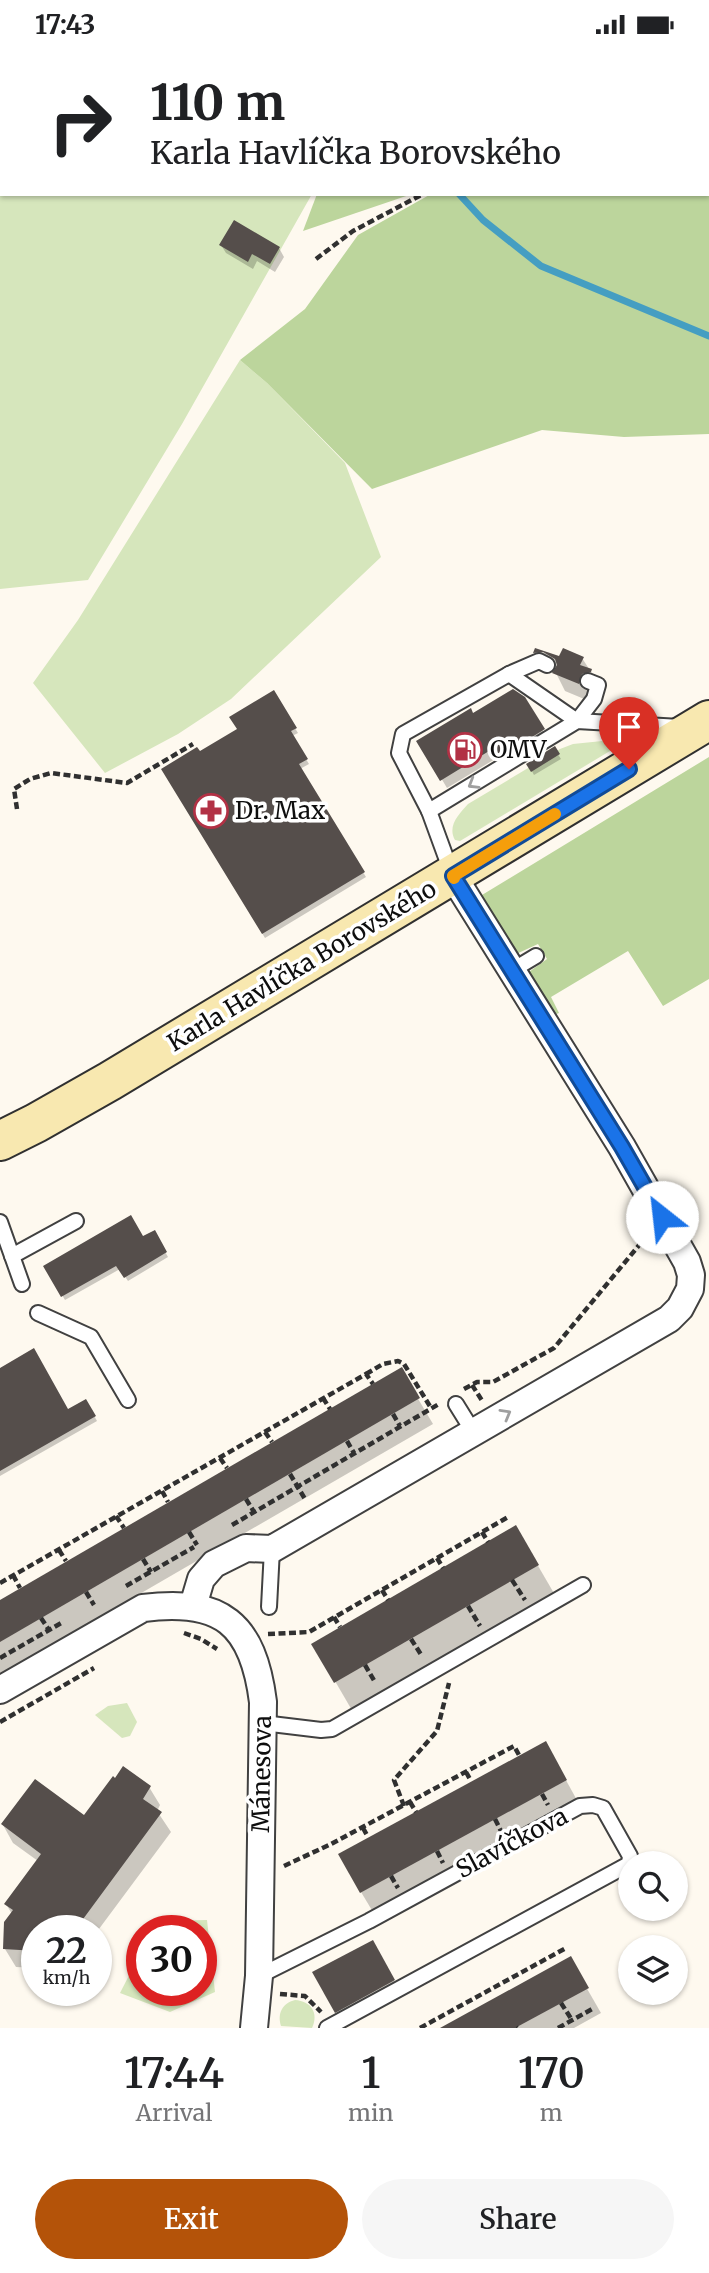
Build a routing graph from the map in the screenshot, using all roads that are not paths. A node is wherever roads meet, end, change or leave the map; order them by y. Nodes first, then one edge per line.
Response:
1 (547, 664) dead end
2 (509, 674) junction
3 (588, 681) dead end
4 (577, 721) junction
5 (702, 724) edge
6 (429, 811) junction
7 (453, 876) junction
8 (536, 956) dead end
9 (511, 971) junction
10 (0, 1141) edge
11 (76, 1221) dead end
12 (0, 1222) edge
13 (12, 1256) junction
14 (22, 1284) dead end
15 (38, 1313) dead end
16 (455, 1398) road end
17 (128, 1400) dead end
18 (474, 1433) junction
19 (272, 1549) junction
20 (583, 1585) dead end
21 (193, 1606) junction
22 (269, 1607) dead end
23 (0, 1690) edge
24 (263, 1723) junction
25 (258, 1985) junction
26 (254, 2028) edge
27 (328, 2028) edge

1 - 2 lane
2 - 4 lane
2 - 6 lane
3 - 4 lane
4 - 5 lane
4 -> 6 lane
5 - 7 street, Karla Havlíčka Borovského
6 - 7 lane
7 - 9 street
7 - 10 street, Karla Havlíčka Borovského
8 - 9 lane
18 -> 9 street
11 - 13 lane
12 - 13 lane
13 - 14 lane
15 - 17 lane
16 - 18 lane
18 - 19 street
19 - 21 street
19 - 22 lane
20 - 24 lane
21 - 23 street, Mánesova
21 - 24 street, Mánesova
24 - 25 street, Mánesova
25 - 26 street
25 - 27 lane, Slavíčkova

